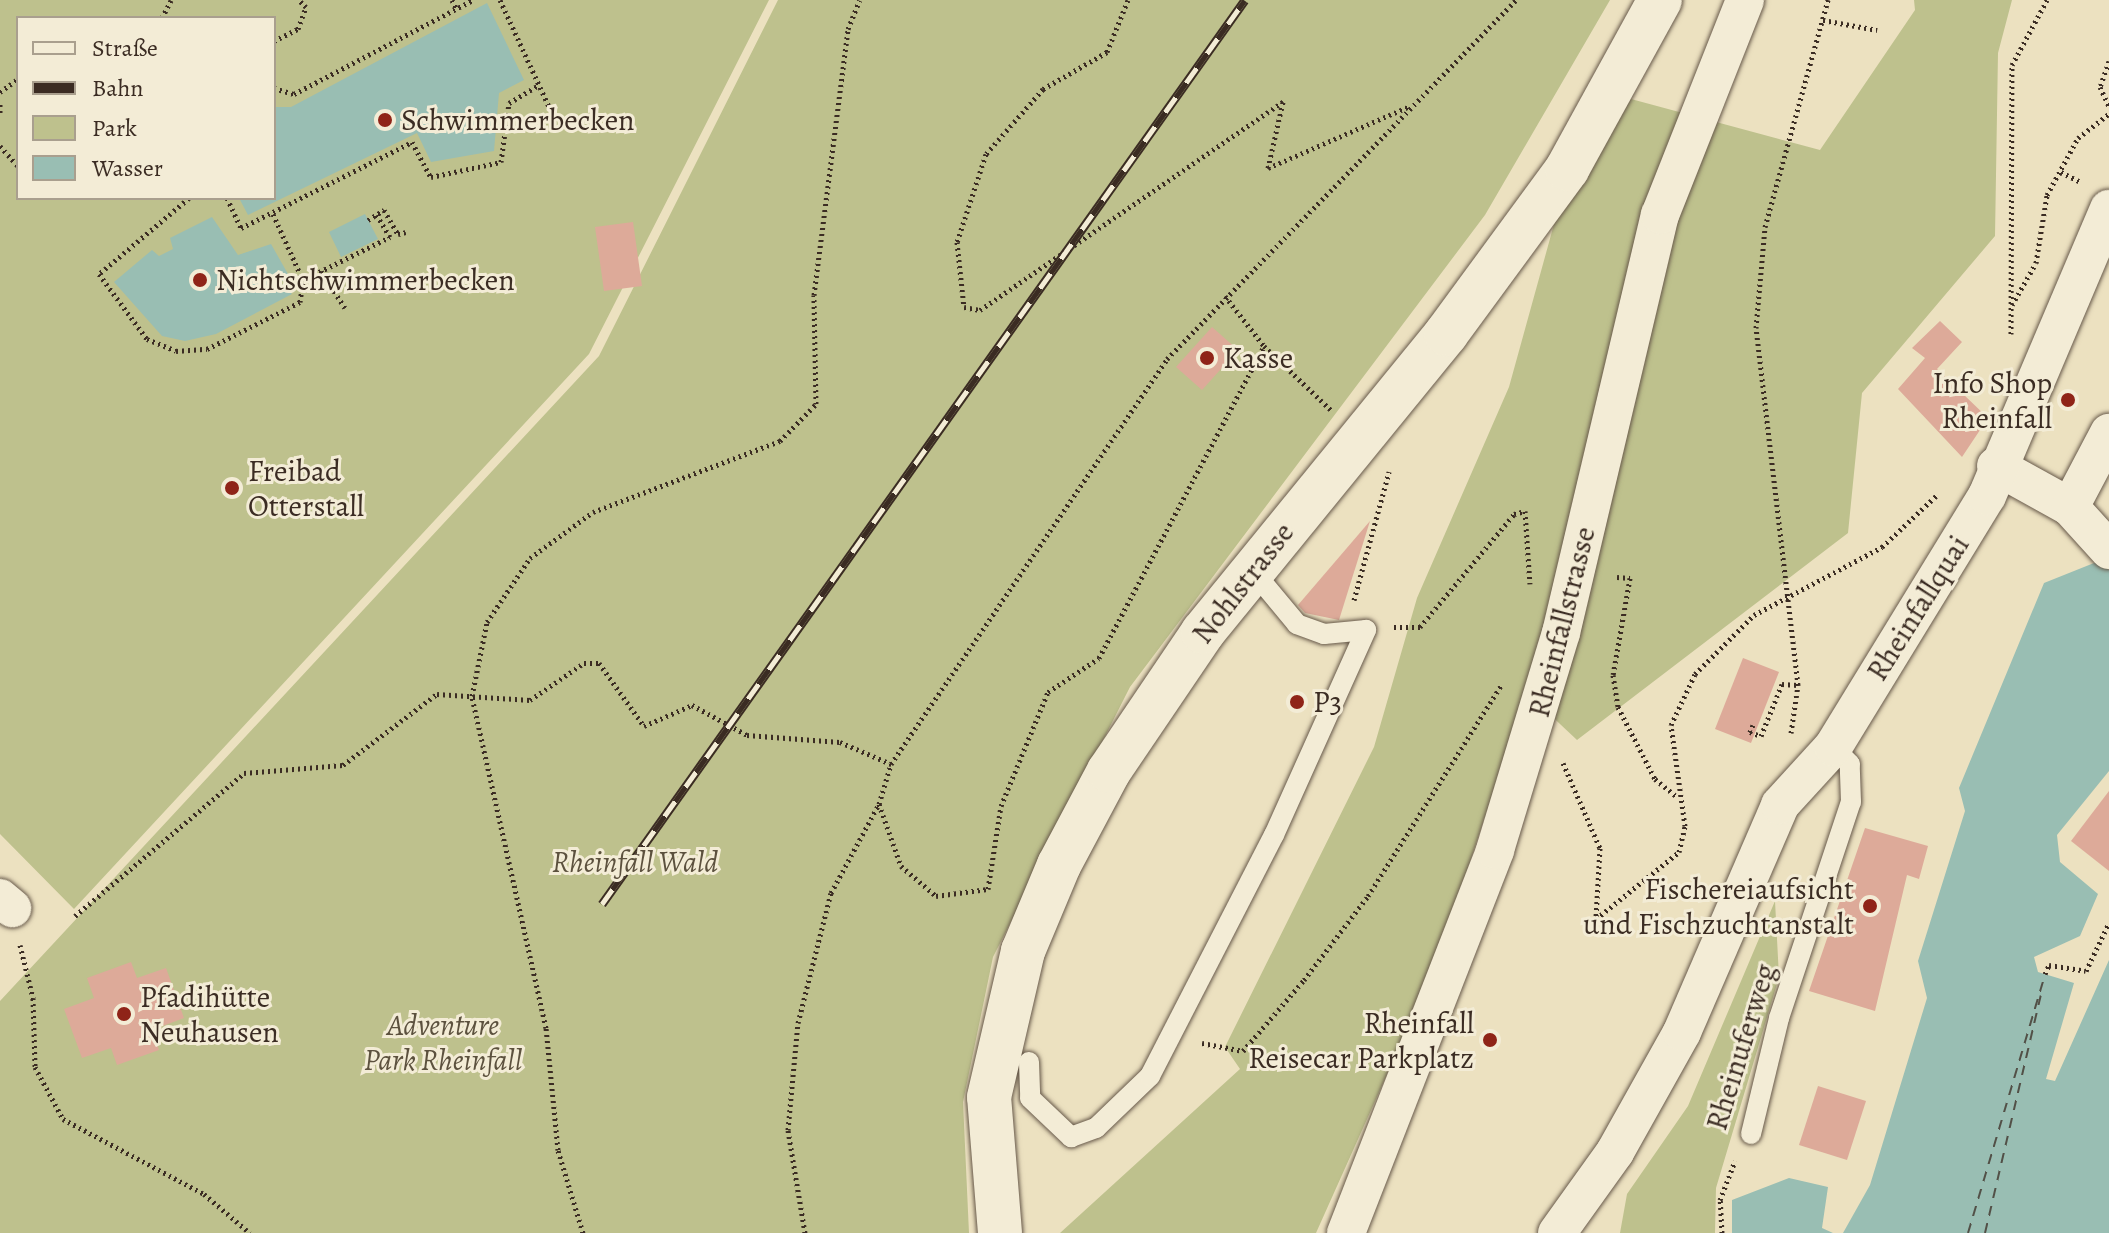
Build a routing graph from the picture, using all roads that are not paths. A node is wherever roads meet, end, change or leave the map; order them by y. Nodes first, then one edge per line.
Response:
1 (1660, 0) edge
2 (1745, 0) edge
3 (2106, 224) edge
4 (2109, 433) edge
5 (1991, 481) junction
6 (2070, 507) junction
7 (2109, 550) edge
8 (1252, 570) junction
9 (1833, 747) junction
10 (1029, 1062) dead end
11 (1751, 1134) road end
12 (1000, 1233) edge
13 (1346, 1233) edge
14 (1557, 1233) edge

1 - 8 street, Nohlstrasse
2 - 13 street, Rheinfallstrasse
3 - 5 street, Rheinfallquai
4 - 6 street
5 - 6 street
5 - 9 street, Rheinfallquai
6 - 7 street
8 - 10 lane
8 - 12 street, Nohlstrasse
9 - 11 lane, Rheinuferweg
9 - 14 street

